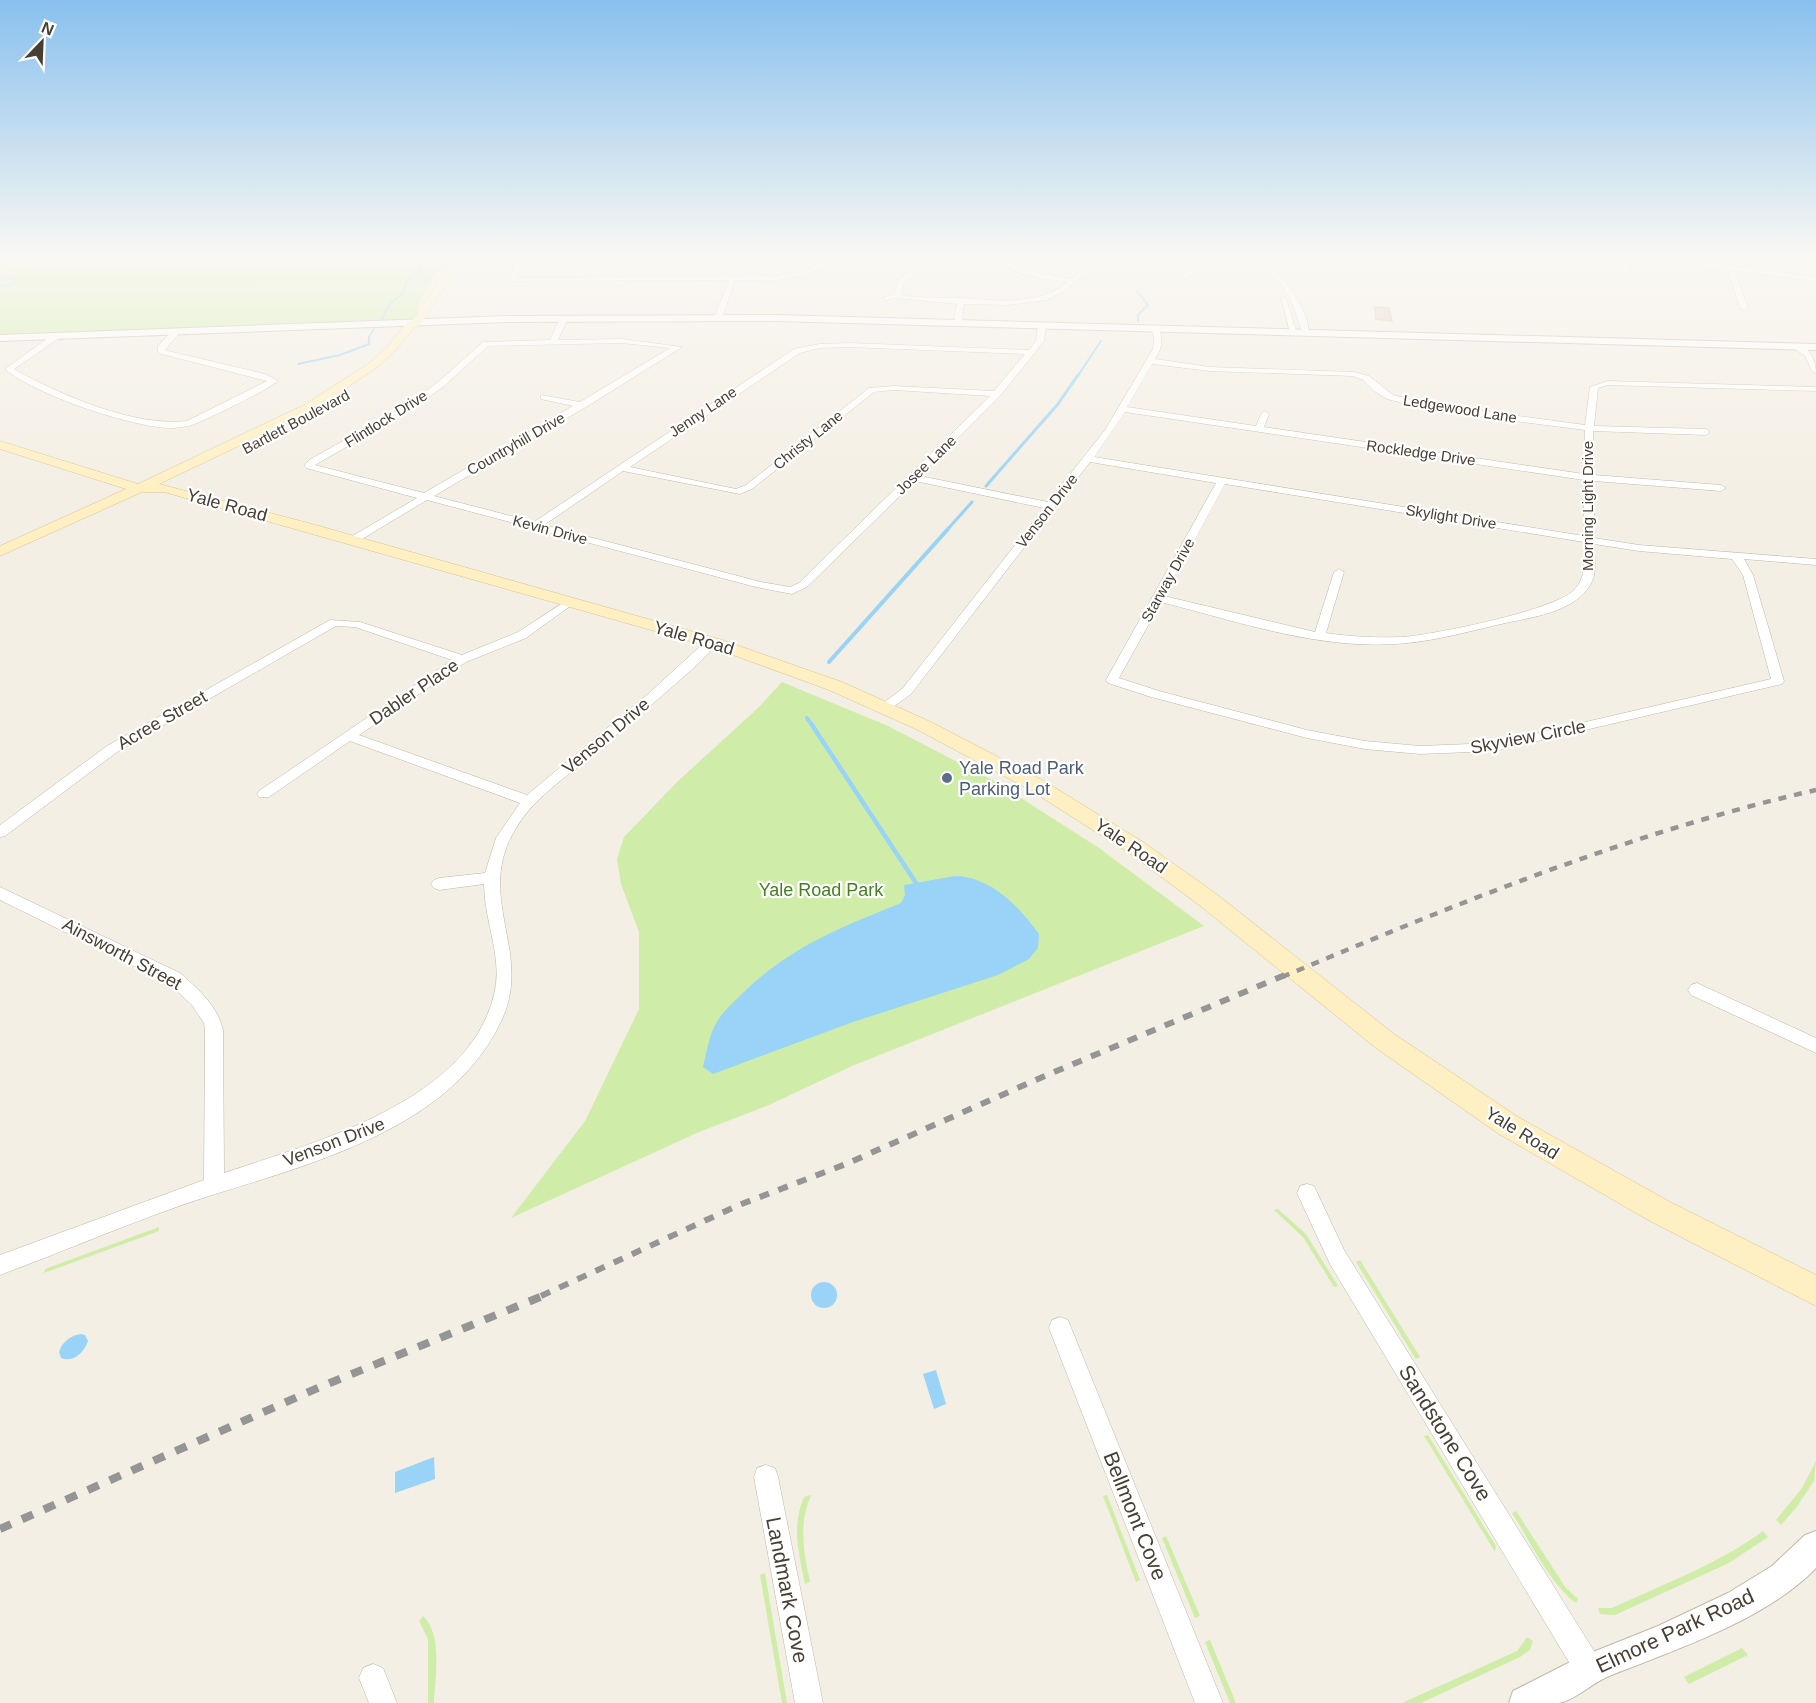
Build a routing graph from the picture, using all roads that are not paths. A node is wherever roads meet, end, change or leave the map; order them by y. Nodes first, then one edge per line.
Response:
1 (131, 334) edge
2 (174, 334) edge
3 (403, 334) edge
4 (556, 334) edge
5 (1041, 334) edge
6 (1156, 334) edge
7 (1393, 334) edge
8 (55, 337) junction
9 (0, 338) edge
10 (552, 342) junction
11 (1796, 346) junction
12 (1816, 347) edge
13 (1031, 352) junction
14 (395, 362) dead end
15 (1151, 362) junction
16 (4, 370) edge
17 (1816, 371) edge
18 (1816, 389) edge
19 (334, 392) junction
20 (351, 394) junction
21 (997, 394) junction
22 (544, 397) dead end
23 (583, 405) junction
24 (1123, 409) junction
25 (1265, 414) dead end
26 (1588, 428) junction
27 (1259, 429) junction
28 (0, 431) edge
29 (1706, 432) dead end
30 (0, 445) edge
31 (1088, 459) junction
32 (309, 465) joint
33 (621, 468) junction
34 (914, 478) junction
35 (1590, 478) junction
36 (1222, 481) junction
37 (160, 484) junction
38 (139, 488) junction
39 (1720, 488) dead end
40 (425, 497) junction
41 (1051, 506) junction
42 (535, 526) junction
43 (1590, 539) junction
44 (353, 540) junction
45 (0, 552) edge
46 (1736, 556) junction
47 (1816, 562) edge
48 (0, 566) edge
49 (1339, 572) dead end
50 (792, 591) joint
51 (1159, 598) junction
52 (569, 602) junction
53 (1320, 635) junction
54 (711, 643) junction
55 (462, 659) junction
56 (1112, 680) joint
57 (886, 708) junction
58 (349, 736) junction
59 (264, 794) dead end
60 (530, 801) junction
61 (0, 832) edge
62 (491, 878) junction
63 (439, 884) dead end
64 (0, 893) edge
65 (1697, 990) dead end
66 (1816, 1047) edge
67 (214, 1186) junction
68 (1307, 1193) dead end
69 (0, 1265) edge
70 (1816, 1291) edge
71 (1060, 1328) dead end
72 (766, 1477) dead end
73 (1816, 1546) edge
74 (1589, 1669) junction
75 (373, 1678) dead end
76 (383, 1703) edge
77 (809, 1703) edge
78 (1209, 1703) edge
79 (1525, 1703) edge

1 - 8 street
2 - 16 street
3 - 19 main road, Bartlett Boulevard
4 - 10 street
5 - 13 street, Josee Lane
6 - 15 street, Venson Drive
7 - 11 street
8 - 9 street
8 - 16 street
10 - 23 street, Countryhill Drive
10 - 32 street, Flintlock Drive
11 - 12 street
11 - 17 street
13 - 21 street, Josee Lane
13 - 33 street, Jenny Lane
14 - 20 main road, Bartlett Boulevard
15 - 24 street, Venson Drive
15 - 26 street, Ledgewood Lane
18 - 26 street, Morning Light Drive
19 - 20 main road
19 - 37 main road, Bartlett Boulevard
20 - 37 main road, Bartlett Boulevard
21 - 33 street, Christy Lane
21 - 34 street, Josee Lane
22 - 23 street
23 - 40 street, Countryhill Drive
24 - 27 street, Rockledge Drive
24 - 31 street, Venson Drive
25 - 27 street
26 - 29 street, Ledgewood Lane
26 - 35 street, Morning Light Drive
27 - 35 street, Rockledge Drive
28 - 37 main road, Yale Road
30 - 38 main road, Yale Road
31 - 36 street, Skylight Drive
31 - 41 street, Venson Drive
32 - 40 street, Kevin Drive
33 - 42 street, Jenny Lane
34 - 41 street
34 - 50 street, Josee Lane
35 - 39 street, Rockledge Drive
35 - 43 street, Morning Light Drive
36 - 43 street, Skylight Drive
36 - 51 street, Starway Drive
37 - 38 main road, Yale Road
37 - 44 main road, Yale Road
37 - 48 main road, Bartlett Boulevard
38 - 45 main road
40 - 42 street, Kevin Drive
40 - 44 street, Countryhill Drive
41 - 57 street, Venson Drive
42 - 50 street, Kevin Drive
43 - 46 street, Skylight Drive
43 - 53 street, Morning Light Drive
44 - 52 main road, Yale Road
46 - 47 street, Skylight Drive
46 - 56 street, Skyview Circle
49 - 53 street
51 - 53 street, Morning Light Drive
51 - 56 street, Starway Drive
52 - 54 main road, Yale Road
52 - 55 street, Dabler Place
54 - 57 main road, Yale Road
54 - 60 street, Venson Drive
55 - 58 street, Dabler Place
55 - 61 street, Acree Street
57 - 70 main road, Yale Road
58 - 59 street, Dabler Place
58 - 60 street
60 - 62 street, Venson Drive
62 - 63 street
62 - 67 street, Venson Drive
64 - 67 street, Ainsworth Street
65 - 66 street
67 - 69 street, Venson Drive
68 - 74 street, Sandstone Cove
71 - 78 street, Bellmont Cove
72 - 77 street, Landmark Cove
73 - 74 street, Elmore Park Road
74 - 79 street, Elmore Park Road
75 - 76 street

